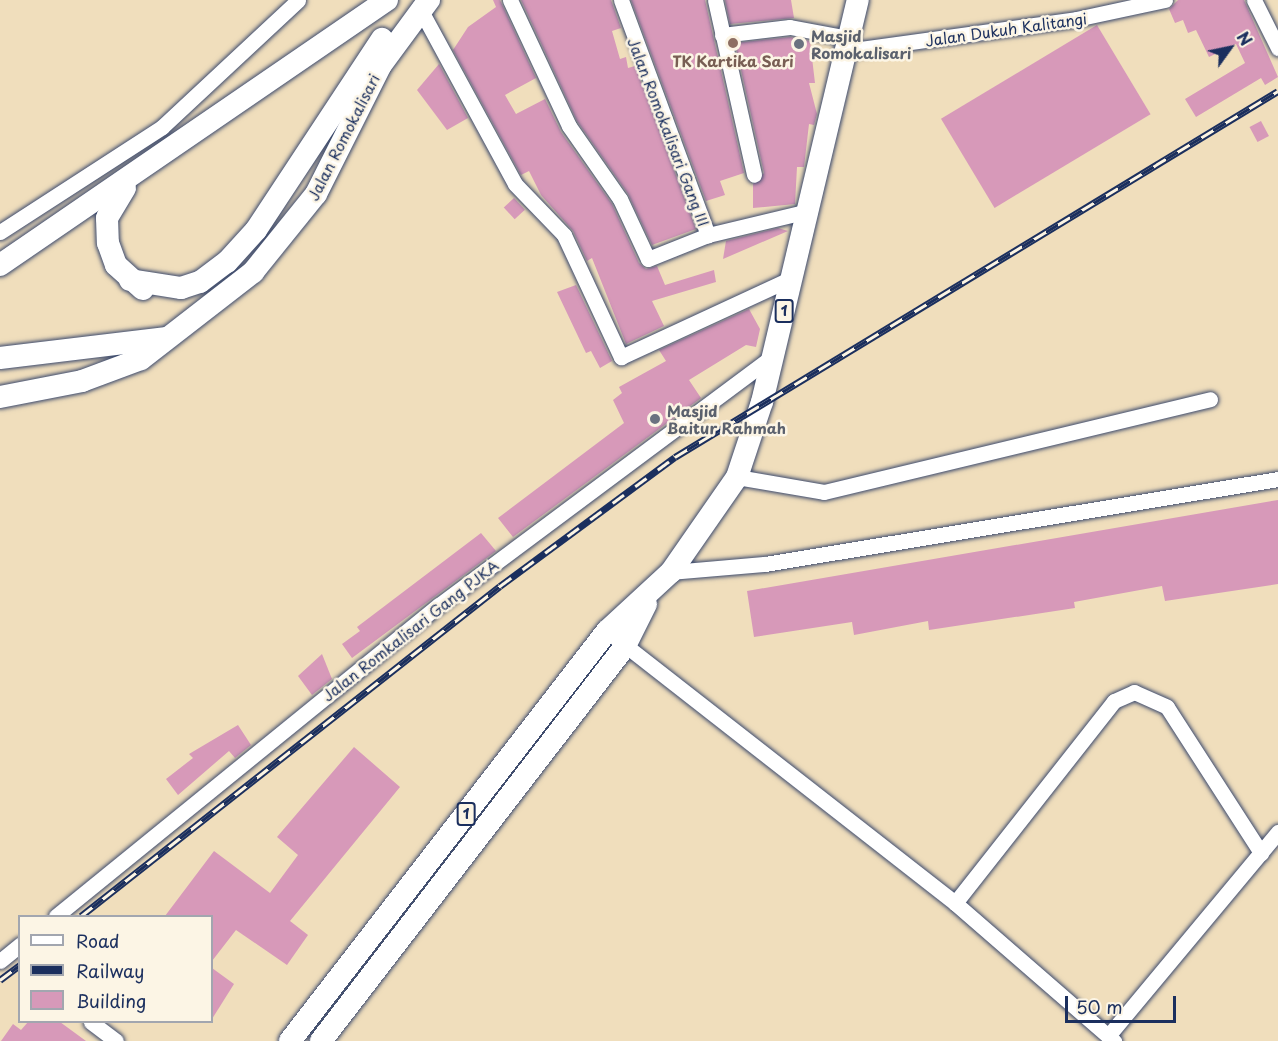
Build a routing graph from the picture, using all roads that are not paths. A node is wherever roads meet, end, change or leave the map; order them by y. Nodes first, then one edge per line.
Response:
1 (298, 0) edge
2 (387, 0) edge
3 (510, 0) edge
4 (621, 0) edge
5 (715, 0) edge
6 (858, 0) edge
7 (1165, 0) edge
8 (1254, 0) edge
9 (424, 4) edge
10 (722, 35) junction
11 (847, 45) junction
12 (1278, 48) edge
13 (754, 176) dead end
14 (134, 177) junction
15 (808, 211) junction
16 (0, 232) edge
17 (708, 235) junction
18 (0, 265) edge
19 (792, 278) junction
20 (130, 280) junction
21 (226, 294) junction
22 (169, 337) junction
23 (773, 356) junction
24 (0, 358) edge
25 (0, 397) edge
26 (1210, 399) dead end
27 (737, 477) junction
28 (1278, 478) edge
29 (671, 572) junction
30 (651, 595) junction
31 (607, 631) junction
32 (624, 648) junction
33 (1278, 832) edge
34 (1261, 853) junction
35 (955, 903) junction
36 (57, 915) edge
37 (18, 947) edge
38 (0, 961) edge
39 (92, 1023) edge
40 (1111, 1039) edge
41 (116, 1041) edge
42 (290, 1041) edge
43 (321, 1041) edge

1 - 16 street
2 - 14 highway
3 - 17 street
4 - 17 street, Jalan Romokalisari Gang III
5 - 10 street
6 - 11 highway, 1
7 - 11 street, Jalan Dukuh Kalitangi
8 - 12 street
9 - 19 street
9 - 20 highway
9 - 21 highway, Jalan Romokalisari
10 - 11 street, Jalan Dukuh Kalitangi
10 - 13 street
11 - 15 highway, 1
14 - 18 highway
14 - 20 highway
15 - 17 street, Jalan Romokalisari Gang III
15 - 19 highway, 1
19 - 23 highway, 1
20 - 21 highway
21 - 22 highway, Jalan Romokalisari
22 - 24 highway
22 - 25 highway, Jalan Romokalisari
23 - 27 highway, 1
23 - 36 street, Jalan Romkalisari Gang PJKA
26 - 27 street
27 - 29 highway, 1
28 - 29 street
29 - 30 highway, 1
30 - 31 highway, 1
30 - 32 highway, 1
31 - 32 street
31 - 42 highway, 1
32 - 35 street
32 - 43 highway, 1
33 - 34 street
34 - 35 street
34 - 40 street
35 - 40 street
37 - 38 street
39 - 41 street

